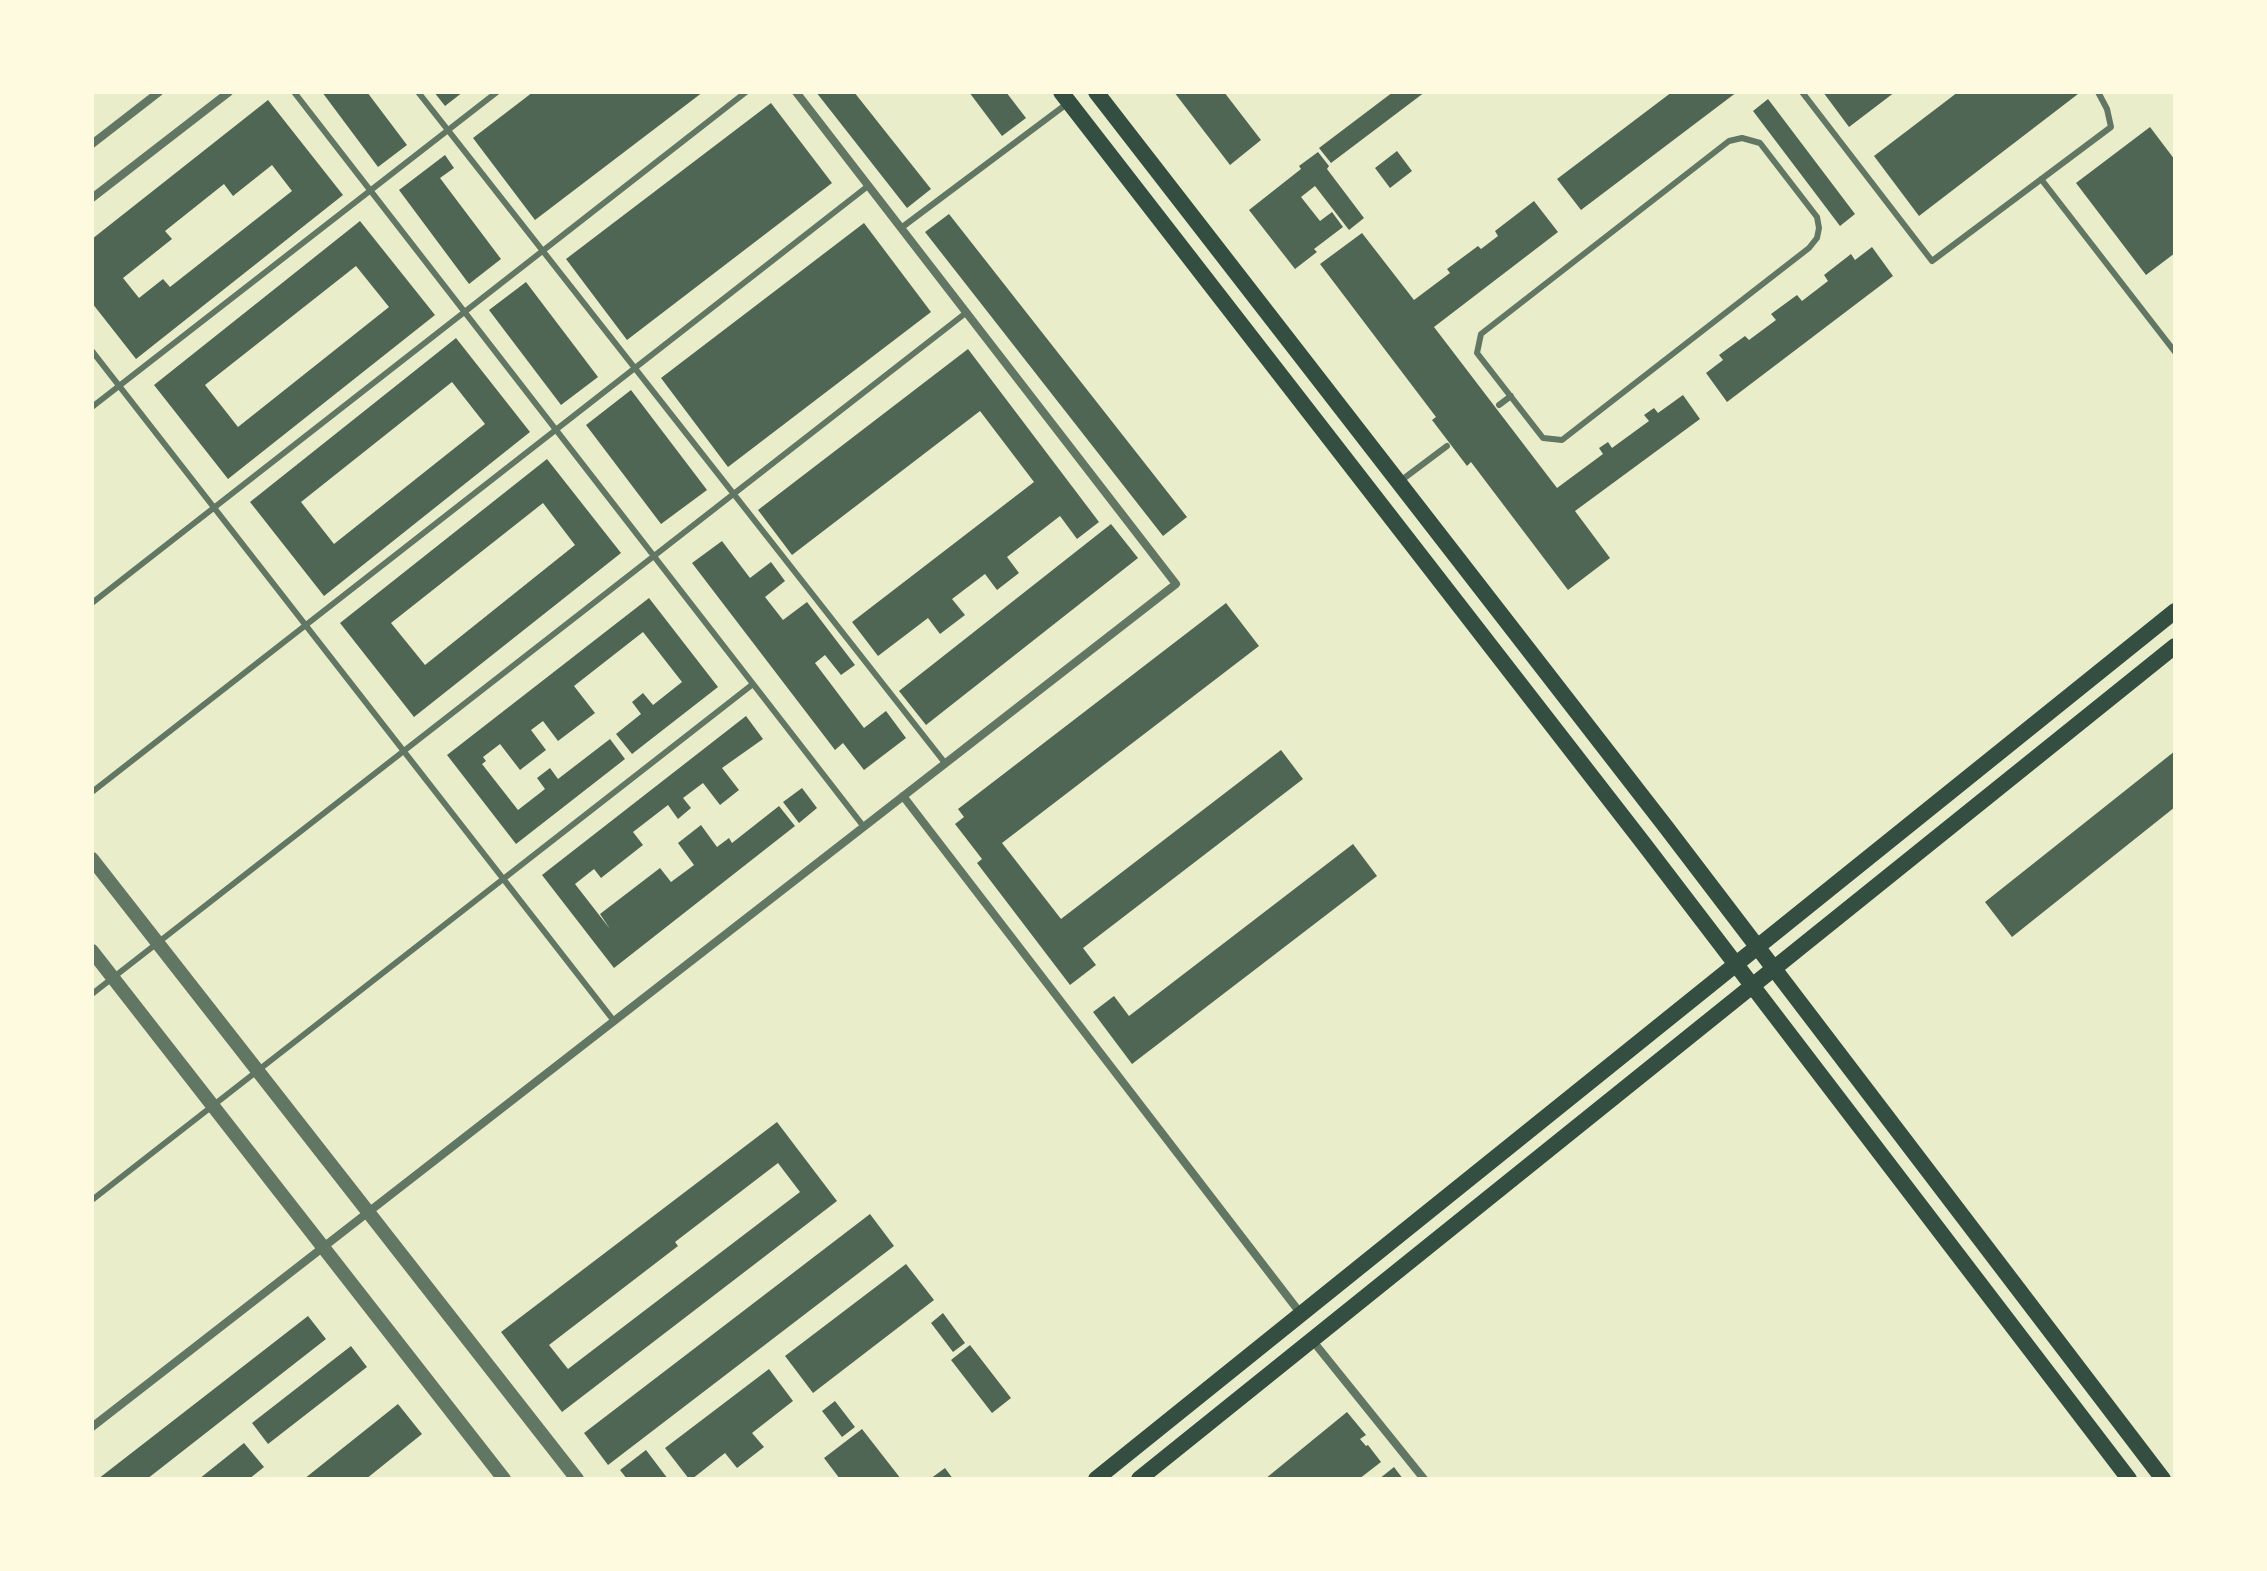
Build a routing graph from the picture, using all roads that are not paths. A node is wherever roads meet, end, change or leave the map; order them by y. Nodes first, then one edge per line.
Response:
1 (159, 92) edge
2 (229, 92) edge
3 (294, 92) edge
4 (418, 92) edge
5 (497, 92) edge
6 (746, 92) edge
7 (796, 92) edge
8 (1096, 92) edge
9 (1802, 92) edge
10 (2098, 92) edge
11 (1065, 97) edge
12 (448, 130) junction
13 (92, 144) edge
14 (2041, 179) junction
15 (868, 186) junction
16 (371, 190) junction
17 (92, 198) edge
18 (901, 228) junction
19 (543, 251) junction
20 (465, 312) junction
21 (967, 312) junction
22 (92, 351) edge
23 (2175, 352) edge
24 (635, 368) junction
25 (119, 386) junction
26 (1511, 396) junction
27 (1499, 405) dead end
28 (92, 407) edge
29 (556, 430) junction
30 (1447, 446) dead end
31 (1399, 482) junction
32 (734, 494) junction
33 (214, 508) junction
34 (654, 556) junction
35 (92, 603) edge
36 (2175, 611) edge
37 (306, 625) junction
38 (2175, 646) edge
39 (753, 684) junction
40 (404, 751) junction
41 (945, 763) junction
42 (92, 792) edge
43 (903, 796) junction
44 (864, 827) junction
45 (92, 859) edge
46 (503, 879) junction
47 (158, 943) junction
48 (92, 951) edge
49 (1747, 956) junction
50 (1774, 969) junction
51 (113, 978) junction
52 (1752, 986) junction
53 (92, 994) edge
54 (614, 1021) junction
55 (258, 1070) junction
56 (213, 1106) junction
57 (92, 1200) edge
58 (369, 1212) junction
59 (323, 1247) junction
60 (1301, 1314) junction
61 (1312, 1340) junction
62 (92, 1427) edge
63 (504, 1479) edge
64 (577, 1479) edge
65 (1096, 1479) edge
66 (1139, 1479) edge
67 (1424, 1479) edge
68 (2129, 1479) edge
69 (2163, 1479) edge

1 - 13 street
2 - 17 street
3 - 16 lane
4 - 12 lane
5 - 12 lane
6 - 19 lane
7 - 15 street
8 - 31 main road
9 - 14 lane
10 - 14 lane
11 - 18 lane
11 - 49 main road
12 - 16 lane
12 - 19 lane
14 - 23 lane
15 - 18 street
15 - 24 lane
16 - 20 lane
16 - 25 lane
18 - 21 street
19 - 20 lane
19 - 24 lane
20 - 29 lane
20 - 33 lane
21 - 32 lane
21 - 41 street
22 - 25 lane
24 - 29 lane
24 - 32 lane
25 - 28 lane
25 - 33 lane
26 - 26 lane
26 - 27 lane
29 - 34 lane
29 - 37 lane
30 - 31 lane
31 - 49 main road
32 - 34 lane
32 - 41 lane
33 - 35 lane
33 - 37 lane
34 - 39 lane
34 - 40 lane
36 - 49 main road
37 - 40 lane
37 - 42 lane
38 - 50 main road
39 - 44 lane
39 - 46 lane
40 - 46 lane
40 - 47 lane
41 - 43 street
43 - 44 street
43 - 60 street
44 - 54 street
45 - 47 street
46 - 54 lane
46 - 55 lane
47 - 51 lane
47 - 55 street
48 - 51 street
49 - 50 main road
49 - 52 main road
49 - 60 main road
50 - 52 main road
50 - 69 main road
51 - 53 lane
51 - 56 street
52 - 61 main road
52 - 68 main road
54 - 58 street
55 - 56 lane
55 - 58 street
56 - 57 lane
56 - 59 street
58 - 59 street
58 - 64 street
59 - 62 street
59 - 63 street
60 - 65 main road
61 - 66 main road
61 - 67 street

